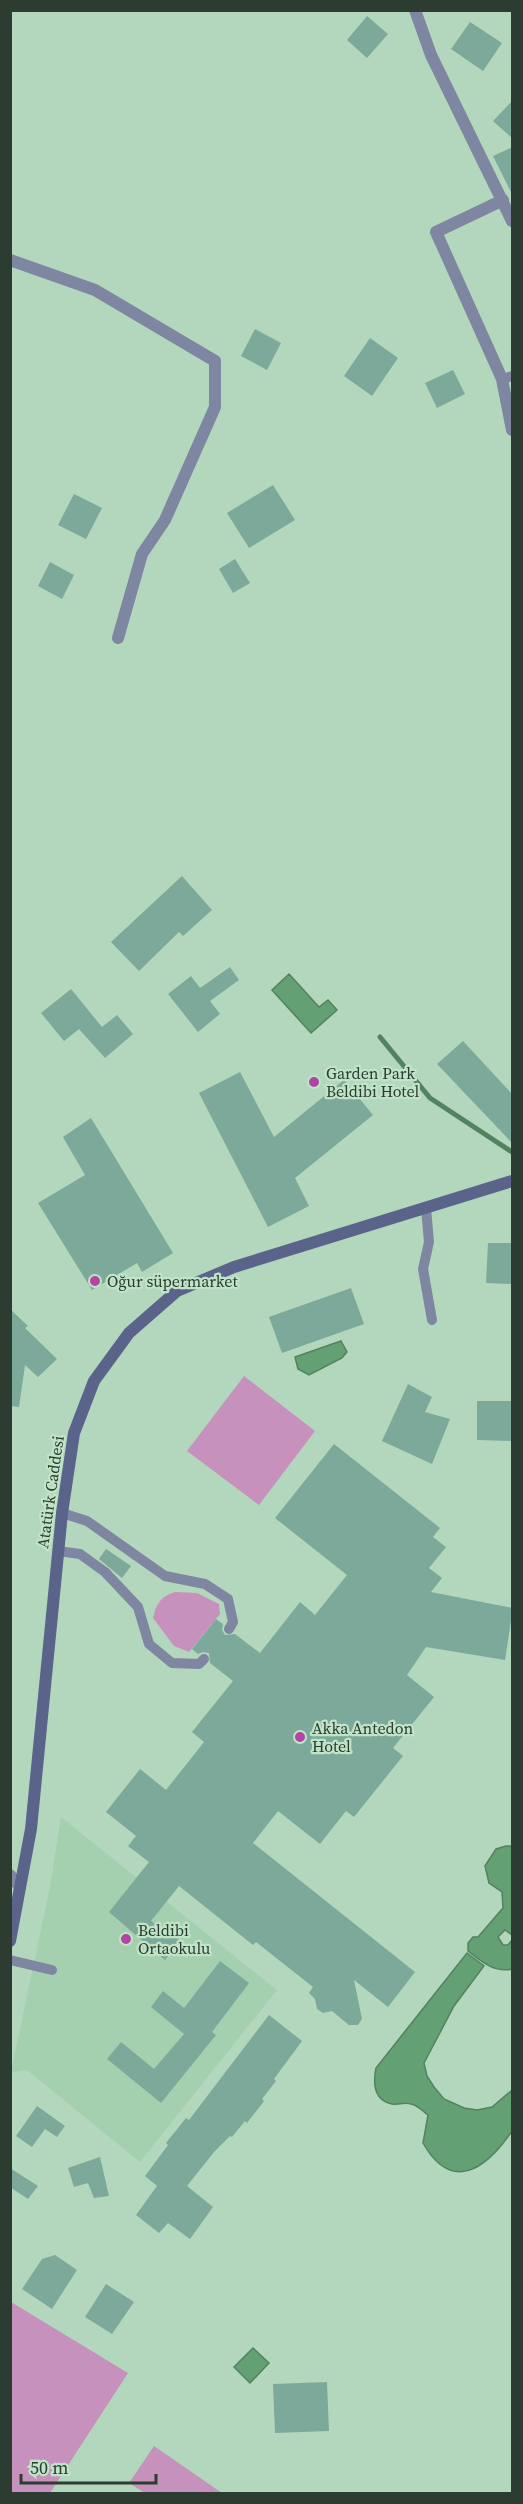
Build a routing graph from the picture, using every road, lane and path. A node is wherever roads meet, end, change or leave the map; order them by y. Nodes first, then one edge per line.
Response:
1 (414, 10) edge
2 (503, 200) junction
3 (513, 221) edge
4 (10, 260) edge
5 (507, 378) edge
6 (513, 430) edge
7 (118, 638) dead end
8 (513, 1182) edge
9 (426, 1208) junction
10 (432, 1320) dead end
11 (62, 1513) junction
12 (58, 1551) junction
13 (229, 1629) dead end
14 (204, 1659) dead end
15 (10, 1875) edge
16 (20, 1887) junction
17 (12, 1925) edge
18 (10, 1941) edge
19 (10, 1960) edge
20 (52, 1970) dead end

1 - 2 street
2 - 3 street
2 - 5 street
4 - 7 street
5 - 6 street
8 - 9 street, Atatürk Caddesi
9 - 10 lane
9 - 11 street, Atatürk Caddesi
11 - 12 street, Atatürk Caddesi
11 - 13 lane
12 - 14 lane
12 - 16 street, Atatürk Caddesi
15 - 16 street
16 - 17 street, Atatürk Caddesi
17 - 18 street, Atatürk Caddesi
19 - 20 lane

